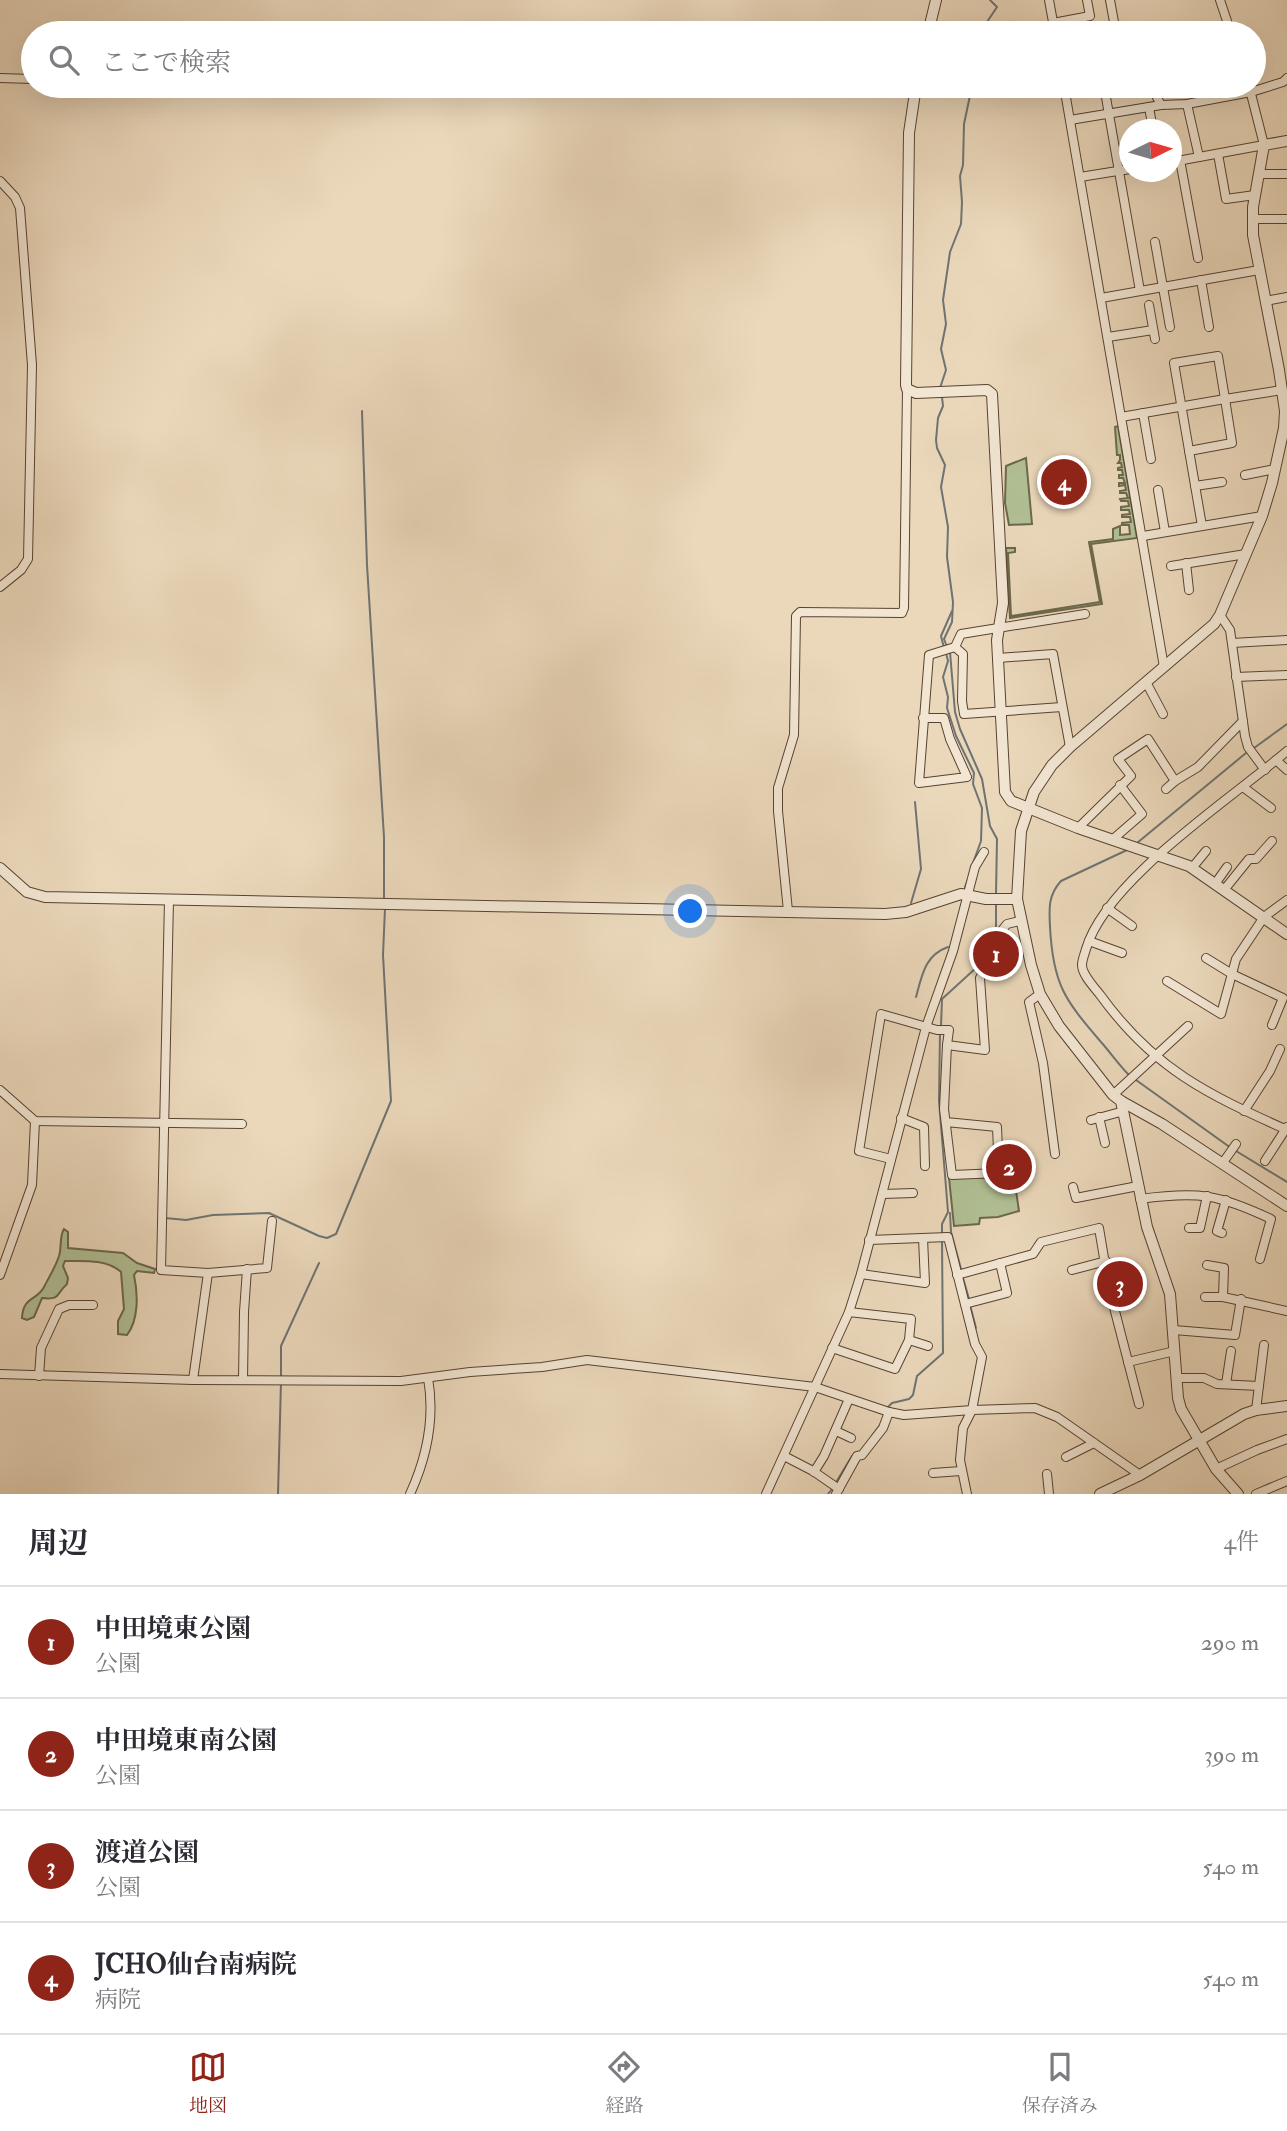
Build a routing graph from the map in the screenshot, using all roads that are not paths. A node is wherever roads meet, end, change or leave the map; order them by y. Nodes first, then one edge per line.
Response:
1 (936, 0) edge
2 (1049, 0) edge
3 (1087, 0) edge
4 (1110, 0) edge
5 (1220, 0) edge
6 (931, 21) edge
7 (1053, 21) edge
8 (1064, 21) edge
9 (1114, 21) edge
10 (1227, 21) edge
11 (0, 78) edge
12 (1287, 78) edge
13 (21, 79) edge
14 (1266, 86) edge
15 (914, 98) edge
16 (1066, 98) edge
17 (1106, 98) edge
18 (1157, 98) edge
19 (1201, 98) edge
20 (1214, 98) edge
21 (1252, 98) edge
22 (1202, 101) junction
23 (1187, 104) junction
24 (1161, 105) junction
25 (1149, 107) junction
26 (1109, 113) junction
27 (1151, 119) edge
28 (1070, 120) junction
29 (1287, 141) edge
30 (1264, 145) junction
31 (1218, 154) junction
32 (1199, 157) junction
33 (1182, 160) edge
34 (1119, 171) joint
35 (1259, 174) junction
36 (1287, 174) edge
37 (1080, 177) junction
38 (0, 181) edge
39 (1121, 182) edge
40 (1181, 182) edge
41 (1255, 195) junction
42 (1253, 219) junction
43 (1287, 219) edge
44 (1155, 242) dead end
45 (1198, 258) dead end
46 (1259, 270) junction
47 (1201, 280) junction
48 (1163, 287) junction
49 (1140, 291) junction
50 (1287, 297) edge
51 (1101, 298) junction
52 (1265, 301) junction
53 (1149, 304) dead end
54 (1170, 327) dead end
55 (1209, 327) dead end
56 (1108, 337) junction
57 (1283, 370) edge
58 (907, 389) junction
59 (1282, 390) junction
60 (1225, 399) junction
61 (1182, 407) junction
62 (1143, 414) junction
63 (1121, 417) junction
64 (1284, 445) edge
65 (1189, 451) junction
66 (1151, 459) dead end
67 (1275, 469) junction
68 (1245, 474) dead end
69 (1222, 482) dead end
70 (1195, 486) junction
71 (1158, 490) dead end
72 (1262, 516) junction
73 (1202, 526) junction
74 (1165, 532) junction
75 (1143, 536) junction
76 (1246, 554) junction
77 (1186, 563) junction
78 (1171, 566) dead end
79 (0, 587) edge
80 (1189, 590) dead end
81 (1085, 614) dead end
82 (1220, 615) junction
83 (999, 628) junction
84 (1287, 640) edge
85 (1232, 643) junction
86 (954, 647) junction
87 (998, 658) junction
88 (1164, 667) junction
89 (1287, 675) edge
90 (1236, 677) junction
91 (1146, 682) junction
92 (1062, 707) junction
93 (1001, 713) junction
94 (1163, 714) dead end
95 (923, 718) junction
96 (1243, 720) junction
97 (1070, 747) junction
98 (1287, 751) edge
99 (1276, 761) junction
100 (1265, 770) junction
101 (1287, 770) edge
102 (1175, 781) junction
103 (1120, 785) junction
104 (1243, 787) junction
105 (1166, 789) dead end
106 (1028, 808) junction
107 (1270, 808) dead end
108 (1078, 828) junction
109 (1112, 840) junction
110 (1272, 841) dead end
111 (1206, 851) dead end
112 (984, 852) dead end
113 (1158, 855) junction
114 (1227, 867) dead end
115 (0, 868) edge
116 (1192, 868) junction
117 (1215, 884) junction
118 (1224, 890) junction
119 (968, 895) junction
120 (1017, 898) junction
121 (169, 900) junction
122 (1287, 900) edge
123 (1107, 908) junction
124 (788, 911) junction
125 (1264, 917) junction
126 (1020, 921) junction
127 (1132, 926) dead end
128 (1287, 934) edge
129 (1088, 941) junction
130 (1122, 953) dead end
131 (1206, 958) dead end
132 (1232, 974) junction
133 (1167, 981) dead end
134 (1040, 994) junction
135 (1272, 1025) dead end
136 (1188, 1026) dead end
137 (926, 1027) junction
138 (947, 1045) junction
139 (1280, 1049) dead end
140 (1155, 1057) junction
141 (0, 1090) edge
142 (1119, 1102) junction
143 (1244, 1111) junction
144 (901, 1118) junction
145 (34, 1121) junction
146 (166, 1122) junction
147 (946, 1122) junction
148 (242, 1124) dead end
149 (1286, 1129) edge
150 (1105, 1143) dead end
151 (1237, 1144) dead end
152 (1055, 1154) dead end
153 (891, 1159) junction
154 (1265, 1161) dead end
155 (1222, 1164) junction
156 (925, 1166) dead end
157 (1138, 1186) junction
158 (1073, 1187) dead end
159 (913, 1193) dead end
160 (883, 1195) junction
161 (1207, 1196) junction
162 (1140, 1199) junction
163 (1226, 1200) junction
164 (1287, 1206) edge
165 (272, 1221) dead end
166 (1189, 1228) dead end
167 (1222, 1233) dead end
168 (922, 1238) junction
169 (869, 1240) junction
170 (1260, 1259) dead end
171 (1106, 1261) junction
172 (1000, 1263) junction
173 (1207, 1265) dead end
174 (247, 1269) junction
175 (1072, 1270) dead end
176 (208, 1273) junction
177 (961, 1273) junction
178 (861, 1274) junction
179 (0, 1275) edge
180 (1205, 1297) dead end
181 (1223, 1297) junction
182 (1241, 1299) junction
183 (968, 1303) junction
184 (93, 1304) dead end
185 (1287, 1311) edge
186 (849, 1312) junction
187 (1174, 1330) junction
188 (909, 1340) junction
189 (1264, 1345) dead end
190 (928, 1346) dead end
191 (832, 1348) junction
192 (1175, 1351) junction
193 (1231, 1351) dead end
194 (1128, 1362) junction
195 (0, 1374) edge
196 (39, 1376) junction
197 (428, 1378) junction
198 (1177, 1378) junction
199 (192, 1380) junction
200 (243, 1380) junction
201 (1226, 1384) junction
202 (1259, 1385) junction
203 (815, 1387) junction
204 (849, 1399) junction
205 (1139, 1404) dead end
206 (1287, 1406) edge
207 (972, 1410) junction
208 (1256, 1410) junction
209 (887, 1412) junction
210 (836, 1432) junction
211 (851, 1438) dead end
212 (1287, 1439) edge
213 (1200, 1441) junction
214 (1094, 1443) junction
215 (784, 1456) junction
216 (1066, 1457) dead end
217 (1216, 1469) junction
218 (961, 1471) junction
219 (814, 1472) junction
220 (933, 1474) dead end
221 (1047, 1474) dead end
222 (1140, 1475) junction
223 (1287, 1482) edge
224 (836, 1489) edge
225 (410, 1494) edge
226 (766, 1494) edge
227 (967, 1494) edge
228 (1049, 1494) edge
229 (1100, 1494) edge
230 (1238, 1494) edge
231 (1256, 1494) edge

1 - 6 street
2 - 7 street
3 - 8 street
4 - 9 street
5 - 10 street
11 - 13 street
12 - 14 street
15 - 58 street
16 - 28 street
17 - 26 street
18 - 24 street
19 - 22 street
20 - 22 street
21 - 30 street
22 - 23 street
23 - 24 street
23 - 32 street
24 - 25 street
25 - 26 street
25 - 27 street
26 - 28 street
26 - 34 street
28 - 37 street
29 - 30 street
30 - 31 street
30 - 35 street
31 - 32 street
31 - 41 street
32 - 33 street
34 - 37 street
35 - 36 street
35 - 41 street
37 - 51 street
38 - 79 street
39 - 49 street
40 - 45 street
41 - 42 street
42 - 43 street
42 - 46 street
44 - 48 street
46 - 47 street
46 - 52 street
47 - 48 street
47 - 55 street
48 - 49 street
48 - 54 street
49 - 51 street
50 - 52 street
51 - 56 street
52 - 57 street
53 - 56 street
56 - 63 street
57 - 59 street
58 - 83 street
58 - 124 street
59 - 60 street
59 - 64 street
60 - 61 street
60 - 61 street
60 - 65 street
61 - 62 street
61 - 65 street
62 - 63 street
62 - 66 street
63 - 75 street
64 - 67 street
65 - 70 street
67 - 68 street
67 - 72 street
69 - 70 street
70 - 73 street
71 - 74 street
72 - 73 street
72 - 76 street
73 - 74 street
74 - 75 street
75 - 88 street
76 - 77 street
76 - 82 street
77 - 78 street
77 - 80 street
81 - 83 street
82 - 85 street
82 - 88 street
83 - 86 street
83 - 87 street
84 - 85 street
85 - 90 street
86 - 93 street
86 - 95 street
87 - 92 street
87 - 93 street
88 - 91 street
89 - 90 street
90 - 96 street
91 - 94 street
91 - 97 street
92 - 93 street
92 - 97 street
93 - 106 street
95 - 95 street
96 - 100 street
96 - 102 street
97 - 106 street
98 - 99 street
99 - 100 street
99 - 101 street
100 - 104 street
102 - 103 street
102 - 105 street
103 - 108 street
103 - 109 street
104 - 107 street
104 - 113 street
106 - 108 street
106 - 120 street
108 - 109 street
109 - 113 street
110 - 118 street
111 - 116 street
112 - 119 street
113 - 116 street
113 - 123 street
114 - 117 street
115 - 121 street
116 - 117 street
117 - 118 street
118 - 125 street
119 - 120 street
119 - 124 street
119 - 137 street
120 - 126 street
121 - 124 street
121 - 146 street
122 - 125 street
123 - 127 street
123 - 129 street
125 - 128 street
125 - 132 street
126 - 134 street
126 - 138 street
129 - 130 street
129 - 140 street
131 - 132 street
132 - 133 street
132 - 135 street
134 - 142 street
134 - 152 street
136 - 140 street
137 - 138 street
137 - 144 street
137 - 153 street
138 - 147 street
139 - 143 street
140 - 142 street
140 - 143 street
141 - 145 street
142 - 150 street
142 - 155 street
142 - 157 street
143 - 149 street
144 - 153 street
144 - 156 street
145 - 146 street
145 - 179 street
146 - 148 street
146 - 176 street
147 - 147 street
149 - 154 street
151 - 155 street
153 - 160 street
155 - 164 street
157 - 158 street
157 - 162 street
159 - 160 street
160 - 169 street
161 - 162 street
161 - 163 street
161 - 166 street
162 - 187 street
163 - 167 street
163 - 170 street
165 - 174 street
168 - 169 street
168 - 177 street
168 - 178 street
169 - 178 street
171 - 172 street
171 - 175 street
171 - 194 street
172 - 177 street
172 - 183 street
173 - 181 street
174 - 176 street
174 - 200 street
176 - 199 street
177 - 183 street
178 - 186 street
180 - 181 street
181 - 182 street
182 - 185 street
182 - 187 street
183 - 207 street
184 - 196 street
186 - 188 street
186 - 191 street
187 - 192 street
188 - 190 street
188 - 191 street
189 - 202 street
191 - 203 street
192 - 194 street
192 - 198 street
193 - 201 street
194 - 205 street
195 - 196 street
196 - 199 street
197 - 200 street
197 - 203 street
197 - 225 street
198 - 201 street
198 - 213 street
199 - 200 street
201 - 202 street
202 - 208 street
203 - 204 street
203 - 215 street
204 - 209 street
204 - 210 street
206 - 208 street
207 - 209 street
207 - 214 street
207 - 218 street
208 - 213 street
209 - 224 street
210 - 211 street
210 - 219 street
212 - 217 street
213 - 217 street
213 - 222 street
214 - 216 street
214 - 222 street
215 - 219 street
215 - 226 street
217 - 230 street
218 - 220 street
218 - 227 street
219 - 224 street
221 - 228 street
222 - 229 street
223 - 231 street

